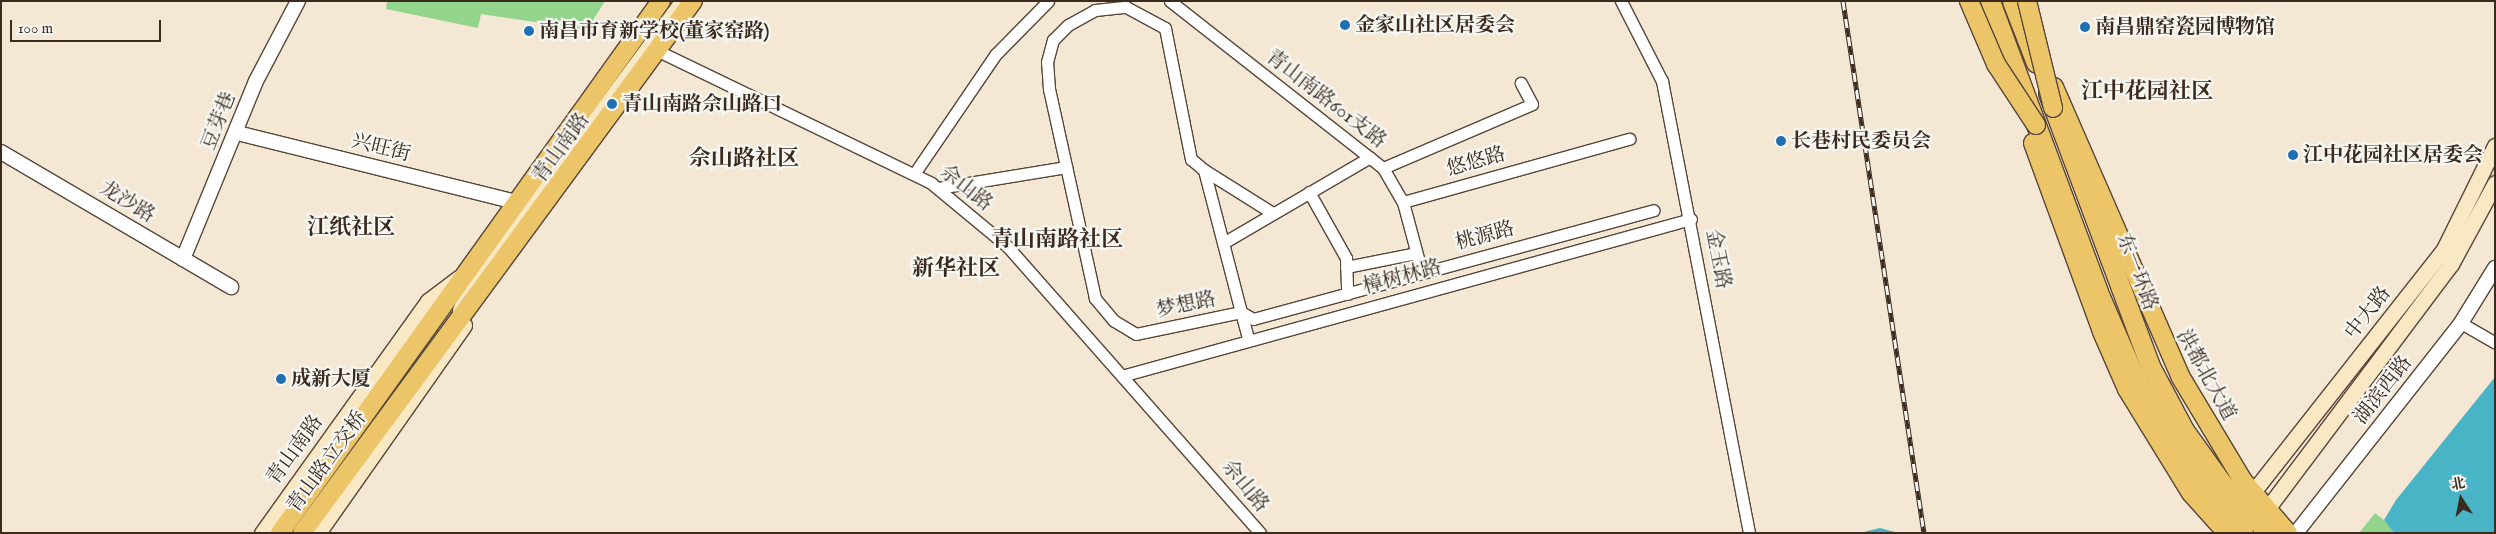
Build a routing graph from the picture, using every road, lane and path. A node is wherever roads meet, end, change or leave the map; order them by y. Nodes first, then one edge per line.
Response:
1 (298, 1) edge
2 (661, 1) edge
3 (674, 1) edge
4 (682, 1) edge
5 (694, 1) edge
6 (1048, 1) edge
7 (1170, 1) edge
8 (1621, 1) edge
9 (1969, 1) edge
10 (1983, 1) edge
11 (1990, 1) edge
12 (2012, 1) edge
13 (2018, 1) edge
14 (2027, 1) edge
15 (646, 44) junction
16 (1521, 83) dead end
17 (2053, 108) junction
18 (2036, 124) junction
19 (237, 133) junction
20 (1629, 139) dead end
21 (2495, 146) edge
22 (1, 152) edge
23 (1370, 157) junction
24 (1066, 167) junction
25 (1383, 168) junction
26 (1204, 170) junction
27 (914, 174) junction
28 (2495, 183) edge
29 (938, 188) junction
30 (1309, 192) junction
31 (515, 202) junction
32 (1403, 202) junction
33 (1653, 210) dead end
34 (1271, 212) junction
35 (1691, 219) junction
36 (1223, 242) junction
37 (1416, 253) junction
38 (184, 259) junction
39 (1346, 267) junction
40 (2495, 268) edge
41 (1422, 273) junction
42 (458, 278) junction
43 (231, 287) dead end
44 (1346, 294) junction
45 (478, 295) junction
46 (1241, 312) junction
47 (449, 313) junction
48 (2461, 323) junction
49 (1248, 338) junction
50 (2492, 341) edge
51 (1124, 374) junction
52 (2253, 492) junction
53 (2267, 509) junction
54 (262, 533) edge
55 (280, 533) edge
56 (302, 533) edge
57 (318, 533) edge
58 (1260, 533) edge
59 (1748, 533) edge
60 (2227, 533) edge
61 (2243, 533) edge
62 (2268, 533) edge
63 (2288, 533) edge
64 (2296, 533) edge

1 - 19 street, 豆芽巷
2 - 15 main road, 青山南路
3 - 15 main road
4 - 15 main road
5 - 15 main road, 青山南路
6 - 27 street
7 - 23 street, 青山南路601支路
8 - 35 street, 金玉路
9 - 18 main road, bridge
10 - 60 main road
11 - 18 highway, 东一环路, bridge
12 - 17 highway, 东一环路, bridge
13 - 52 main road, 洪都北大道
14 - 17 main road, bridge
15 - 27 street, 佘山路
15 - 31 main road, 青山南路
15 - 45 main road, 青山南路
15 - 47 main road
16 - 25 street, 青山南路601支路
17 - 62 highway, 东一环路
18 - 61 highway, 东一环路
19 - 31 street, 兴旺街
19 - 38 street, 豆芽巷
20 - 32 street, 悠悠路
21 - 52 main road, 中大路
22 - 38 street, 龙沙路
23 - 25 street, 青山南路601支路
23 - 30 street
24 - 26 street, 梦想路
24 - 29 street
24 - 46 street, 梦想路
25 - 32 street
26 - 34 street
26 - 36 street, 梦想路
27 - 29 street, 佘山路
28 - 53 main road, 中大路
29 - 51 street, 佘山路
30 - 34 street
30 - 39 street
31 - 42 main road, 青山南路
32 - 37 street
33 - 41 street, 桃源路
34 - 36 street
35 - 49 street, 樟树林路
35 - 59 street, 金玉路
36 - 46 street, 梦想路
37 - 39 street
37 - 41 street
38 - 43 street, 龙沙路
39 - 44 street
40 - 48 street, 湖滨西路
41 - 44 street, 桃源路
42 - 47 main road, 青山南路
42 - 54 main road, 青山南路
44 - 46 street, 桃源路
45 - 47 main road, 青山南路
45 - 57 main road, 青山南路
46 - 49 street
47 - 55 main road, 青山路立交桥
47 - 56 main road, 青山路立交桥
48 - 50 street
48 - 64 street, 湖滨西路
49 - 51 street, 樟树林路
51 - 58 street, 佘山路
52 - 53 main road, 洪都北大道
53 - 63 main road, 洪都北大道

